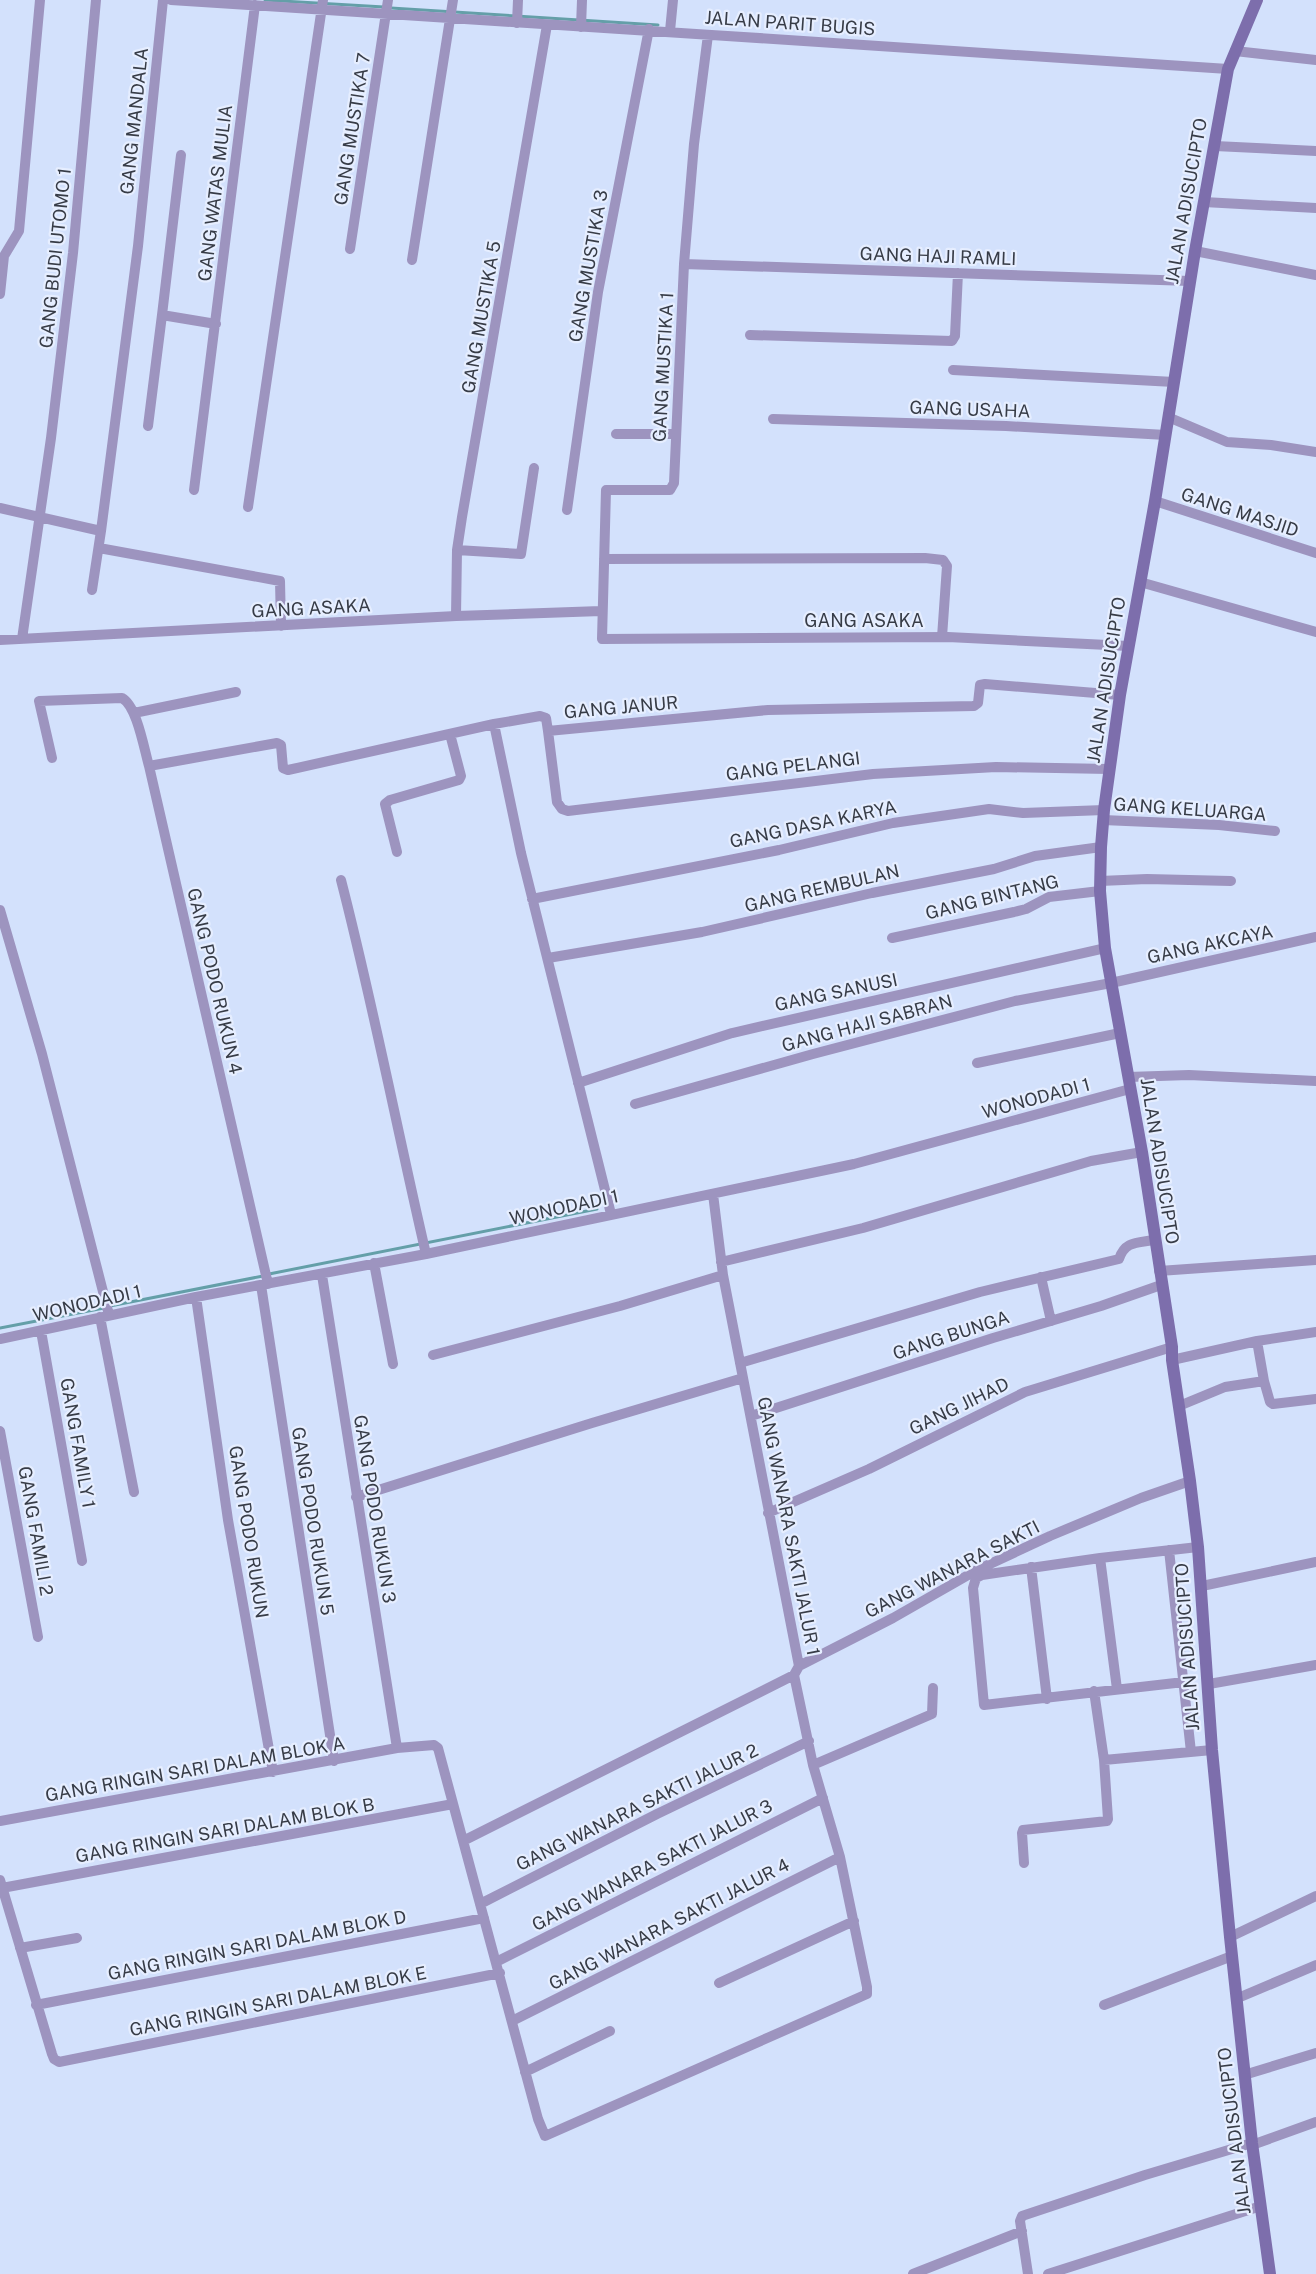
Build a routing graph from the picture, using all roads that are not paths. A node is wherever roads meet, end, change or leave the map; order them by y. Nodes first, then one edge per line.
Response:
1 (40, 0) edge
2 (96, 0) edge
3 (163, 0) edge
4 (171, 0) edge
5 (518, 0) edge
6 (582, 0) edge
7 (673, 0) edge
8 (1257, 0) edge
9 (255, 5) junction
10 (323, 7) edge
11 (388, 7) edge
12 (452, 11) edge
13 (517, 18) junction
14 (581, 22) junction
15 (547, 25) junction
16 (649, 29) junction
17 (670, 31) junction
18 (708, 35) junction
19 (1232, 60) junction
20 (1316, 60) edge
21 (1215, 146) junction
22 (1316, 151) edge
23 (181, 155) dead end
24 (1204, 202) junction
25 (1316, 208) edge
26 (350, 249) dead end
27 (1195, 251) junction
28 (412, 260) dead end
29 (684, 264) junction
30 (958, 273) junction
31 (1316, 275) edge
32 (1190, 281) junction
33 (0, 294) edge
34 (162, 315) junction
35 (216, 324) junction
36 (750, 335) dead end
37 (953, 370) dead end
38 (1174, 382) junction
39 (1168, 417) junction
40 (773, 419) dead end
41 (148, 426) dead end
42 (616, 434) dead end
43 (676, 435) junction
44 (1166, 435) junction
45 (1316, 452) edge
46 (534, 468) dead end
47 (194, 490) dead end
48 (1155, 501) junction
49 (248, 507) dead end
50 (0, 508) edge
51 (567, 510) dead end
52 (40, 518) junction
53 (101, 531) junction
54 (99, 548) junction
55 (457, 550) junction
56 (1316, 553) edge
57 (604, 559) junction
58 (1140, 582) junction
59 (92, 590) dead end
60 (601, 611) junction
61 (456, 616) junction
62 (281, 626) junction
63 (1316, 633) edge
64 (602, 636) joint
65 (942, 637) junction
66 (22, 639) junction
67 (0, 640) edge
68 (1128, 646) junction
69 (236, 692) dead end
70 (1120, 695) junction
71 (134, 713) junction
72 (494, 724) junction
73 (548, 731) junction
74 (450, 734) junction
75 (52, 758) dead end
76 (149, 766) junction
77 (1109, 770) junction
78 (1104, 815) junction
79 (1275, 831) dead end
80 (1101, 847) junction
81 (397, 852) dead end
82 (341, 880) dead end
83 (1231, 881) dead end
84 (1100, 886) junction
85 (532, 899) junction
86 (0, 910) edge
87 (1316, 937) edge
88 (892, 938) dead end
89 (1105, 948) junction
90 (548, 958) junction
91 (1111, 982) junction
92 (1120, 1033) junction
93 (977, 1063) dead end
94 (1316, 1081) edge
95 (578, 1083) junction
96 (1129, 1083) junction
97 (635, 1104) dead end
98 (1142, 1152) junction
99 (713, 1194) junction
100 (611, 1214) junction
101 (1154, 1240) junction
102 (426, 1253) junction
103 (1316, 1260) edge
104 (721, 1262) junction
105 (374, 1263) junction
106 (1159, 1271) junction
107 (322, 1275) junction
108 (723, 1275) junction
109 (1041, 1277) junction
110 (266, 1284) junction
111 (1161, 1285) junction
112 (196, 1297) junction
113 (106, 1315) junction
114 (1051, 1321) junction
115 (41, 1331) junction
116 (1316, 1332) edge
117 (0, 1339) edge
118 (1257, 1341) junction
119 (1172, 1347) junction
120 (433, 1355) dead end
121 (1172, 1360) junction
122 (740, 1362) junction
123 (393, 1364) dead end
124 (743, 1378) junction
125 (1264, 1381) junction
126 (1316, 1400) edge
127 (1179, 1406) junction
128 (752, 1416) junction
129 (0, 1431) edge
130 (1190, 1481) junction
131 (134, 1492) dead end
132 (356, 1497) junction
133 (768, 1513) junction
134 (1198, 1547) junction
135 (1170, 1550) junction
136 (1100, 1558) junction
137 (82, 1561) dead end
138 (1316, 1562) edge
139 (1030, 1567) junction
140 (1202, 1586) junction
141 (38, 1637) dead end
142 (1316, 1665) edge
143 (797, 1670) junction
144 (1184, 1682) junction
145 (1209, 1684) junction
146 (933, 1688) dead end
147 (1117, 1689) junction
148 (1094, 1691) junction
149 (1047, 1698) junction
150 (809, 1741) junction
151 (396, 1748) junction
152 (1212, 1750) junction
153 (1191, 1752) junction
154 (1104, 1760) junction
155 (334, 1761) junction
156 (813, 1765) junction
157 (273, 1772) junction
158 (823, 1798) junction
159 (453, 1804) junction
160 (0, 1821) edge
161 (463, 1841) junction
162 (840, 1857) junction
163 (1024, 1863) dead end
164 (1, 1884) edge
165 (1316, 1896) edge
166 (480, 1904) junction
167 (484, 1918) junction
168 (854, 1921) junction
169 (1230, 1936) junction
170 (77, 1938) dead end
171 (20, 1948) junction
172 (1232, 1956) junction
173 (496, 1962) junction
174 (1316, 1965) edge
175 (500, 1973) junction
176 (719, 1983) dead end
177 (1238, 1998) junction
178 (36, 2005) junction
179 (1104, 2005) dead end
180 (512, 2021) junction
181 (610, 2031) dead end
182 (1316, 2053) edge
183 (525, 2072) junction
184 (1245, 2075) junction
185 (1316, 2122) edge
186 (1252, 2144) junction
187 (1261, 2206) junction
188 (1022, 2231) junction
189 (913, 2274) edge
190 (1028, 2274) edge
191 (1048, 2274) edge
192 (1270, 2274) edge

1 - 33 street
2 - 52 street, GANG BUDI UTOMO 1
3 - 53 street, GANG MANDALA
4 - 9 street, JALAN PARIT BUGIS
5 - 13 street
6 - 14 street
7 - 17 street
8 - 19 main road, JALAN ADISUCIPTO
9 - 10 street, JALAN PARIT BUGIS
9 - 35 street, GANG WATAS MULIA
10 - 11 street, JALAN PARIT BUGIS
10 - 49 street
11 - 12 street, JALAN PARIT BUGIS
11 - 26 street, GANG MUSTIKA 7
12 - 13 street, JALAN PARIT BUGIS
12 - 28 street
13 - 15 street, JALAN PARIT BUGIS
14 - 15 street, JALAN PARIT BUGIS
14 - 16 street, JALAN PARIT BUGIS
15 - 55 street, GANG MUSTIKA 5
16 - 17 street, JALAN PARIT BUGIS
16 - 51 street, GANG MUSTIKA 3
17 - 18 street, JALAN PARIT BUGIS
18 - 19 street, JALAN PARIT BUGIS
18 - 29 street, GANG MUSTIKA 1
19 - 20 street, JALAN PARIT BUGIS
19 - 21 main road, JALAN ADISUCIPTO
21 - 22 street
21 - 24 main road, JALAN ADISUCIPTO
23 - 34 street
24 - 25 street
24 - 27 main road, JALAN ADISUCIPTO
27 - 31 street
27 - 32 main road, JALAN ADISUCIPTO
29 - 30 street, GANG HAJI RAMLI
29 - 43 street, GANG MUSTIKA 1
30 - 32 street, GANG HAJI RAMLI
30 - 36 street
32 - 38 main road, JALAN ADISUCIPTO
34 - 35 street
34 - 41 street
35 - 47 street, GANG WATAS MULIA
37 - 38 street
38 - 39 main road, JALAN ADISUCIPTO
39 - 44 main road, JALAN ADISUCIPTO
39 - 45 street
40 - 44 street, GANG USAHA
42 - 43 street
43 - 57 street, GANG MUSTIKA 1
44 - 48 main road, JALAN ADISUCIPTO
46 - 55 street
48 - 56 street, GANG MASJID
48 - 58 main road, JALAN ADISUCIPTO
50 - 52 street
52 - 53 street
52 - 66 street, GANG BUDI UTOMO 1
53 - 54 street, GANG MANDALA
54 - 59 street, GANG MANDALA
54 - 62 street
55 - 61 street, GANG MUSTIKA 5
57 - 60 street, GANG MUSTIKA 1
57 - 65 street
58 - 63 street
58 - 68 main road, JALAN ADISUCIPTO
60 - 61 street, GANG ASAKA
60 - 64 street, GANG MUSTIKA 1
61 - 62 street, GANG ASAKA
62 - 66 street, GANG ASAKA
64 - 65 street, GANG ASAKA
65 - 68 street, GANG ASAKA
66 - 67 street, GANG ASAKA
68 - 70 main road, JALAN ADISUCIPTO
69 - 71 street
70 - 73 street, GANG JANUR
70 - 77 main road, JALAN ADISUCIPTO
71 - 75 street
71 - 76 street, GANG PODO RUKUN 4
72 - 73 street, GANG JANUR
72 - 74 street, GANG JANUR
72 - 85 street
73 - 77 street, GANG PELANGI
74 - 76 street, GANG JANUR
74 - 81 street
76 - 110 street, GANG PODO RUKUN 4
77 - 78 main road, JALAN ADISUCIPTO
78 - 79 street, GANG KELUARGA
78 - 80 main road, JALAN ADISUCIPTO
78 - 85 street, GANG DASA KARYA
80 - 84 main road, JALAN ADISUCIPTO
80 - 90 street, GANG REMBULAN
82 - 102 street
83 - 84 street, GANG BINTANG
84 - 88 street, GANG BINTANG
84 - 89 main road, JALAN ADISUCIPTO
85 - 90 street
86 - 113 street
87 - 91 street, GANG AKCAYA
89 - 91 main road, JALAN ADISUCIPTO
89 - 95 street, GANG SANUSI
90 - 95 street
91 - 92 main road, JALAN ADISUCIPTO
91 - 97 street, GANG HAJI SABRAN
92 - 93 street
92 - 96 main road, JALAN ADISUCIPTO
94 - 96 street, WONODADI 1
95 - 100 street
96 - 98 main road, JALAN ADISUCIPTO
96 - 99 street, WONODADI 1
98 - 101 main road, JALAN ADISUCIPTO
98 - 104 street
99 - 100 street, WONODADI 1
99 - 104 street, GANG WANARA SAKTI JALUR 1
100 - 102 street, WONODADI 1
101 - 106 main road, JALAN ADISUCIPTO
101 - 109 street
102 - 105 street, WONODADI 1
103 - 106 street
104 - 108 street, GANG WANARA SAKTI JALUR 1
105 - 107 street, WONODADI 1
105 - 123 street
106 - 111 main road, JALAN ADISUCIPTO
107 - 110 street, WONODADI 1
107 - 132 street, GANG PODO RUKUN 3
108 - 120 street
108 - 122 street, GANG WANARA SAKTI JALUR 1
109 - 114 street
109 - 122 street
110 - 112 street, WONODADI 1
110 - 155 street, GANG PODO RUKUN 5
111 - 114 street, GANG BUNGA
111 - 119 main road, JALAN ADISUCIPTO
112 - 113 street, WONODADI 1
112 - 157 street, GANG PODO RUKUN
113 - 115 street, WONODADI 1
113 - 131 street
114 - 128 street, GANG BUNGA
115 - 117 street, WONODADI 1
115 - 137 street, GANG FAMILY 1
116 - 118 street
118 - 121 street
118 - 125 street
119 - 121 main road, JALAN ADISUCIPTO
119 - 133 street, GANG JIHAD
121 - 127 main road, JALAN ADISUCIPTO
122 - 124 street, GANG WANARA SAKTI JALUR 1
124 - 128 street, GANG WANARA SAKTI JALUR 1
124 - 132 street
125 - 126 street
125 - 127 street
127 - 130 main road, JALAN ADISUCIPTO
128 - 133 street, GANG WANARA SAKTI JALUR 1
129 - 141 street, GANG FAMILI 2
130 - 134 main road, JALAN ADISUCIPTO
130 - 143 street, GANG WANARA SAKTI
132 - 151 street, GANG PODO RUKUN 3
133 - 143 street, GANG WANARA SAKTI JALUR 1
134 - 135 street
134 - 140 main road, JALAN ADISUCIPTO
135 - 136 street
135 - 144 street
136 - 139 street
136 - 147 street
138 - 140 street
139 - 149 street
139 - 149 street
140 - 145 main road, JALAN ADISUCIPTO
142 - 145 street
143 - 150 street
143 - 161 street, GANG WANARA SAKTI JALUR 1
144 - 147 street
144 - 153 street
145 - 152 main road, JALAN ADISUCIPTO
146 - 156 street
147 - 148 street
148 - 149 street
148 - 154 street
150 - 156 street
150 - 166 street, GANG WANARA SAKTI JALUR 2
151 - 155 street, GANG RINGIN SARI DALAM BLOK A
151 - 159 street, GANG RINGIN SARI DALAM BLOK A
152 - 153 street
152 - 169 main road, JALAN ADISUCIPTO
153 - 154 street
154 - 163 street
155 - 157 street, GANG RINGIN SARI DALAM BLOK A
156 - 158 street
157 - 160 street, GANG RINGIN SARI DALAM BLOK A
158 - 162 street
158 - 173 street, GANG WANARA SAKTI JALUR 3
159 - 161 street
159 - 164 street, GANG RINGIN SARI DALAM BLOK B
161 - 166 street
162 - 168 street
162 - 180 street, GANG WANARA SAKTI JALUR 4
164 - 171 street
165 - 169 street
166 - 167 street
167 - 173 street
167 - 178 street, GANG RINGIN SARI DALAM BLOK D
168 - 176 street
168 - 183 street
169 - 172 main road, JALAN ADISUCIPTO
170 - 171 street
171 - 178 street
172 - 177 main road, JALAN ADISUCIPTO
172 - 179 street
173 - 175 street
174 - 177 street
175 - 178 street, GANG RINGIN SARI DALAM BLOK E
175 - 180 street
177 - 184 main road, JALAN ADISUCIPTO
180 - 183 street
181 - 183 street
182 - 184 street
184 - 186 main road, JALAN ADISUCIPTO
185 - 186 street
186 - 187 main road, JALAN ADISUCIPTO
186 - 188 street
187 - 191 street
187 - 192 main road, JALAN ADISUCIPTO
188 - 189 street
188 - 190 street

